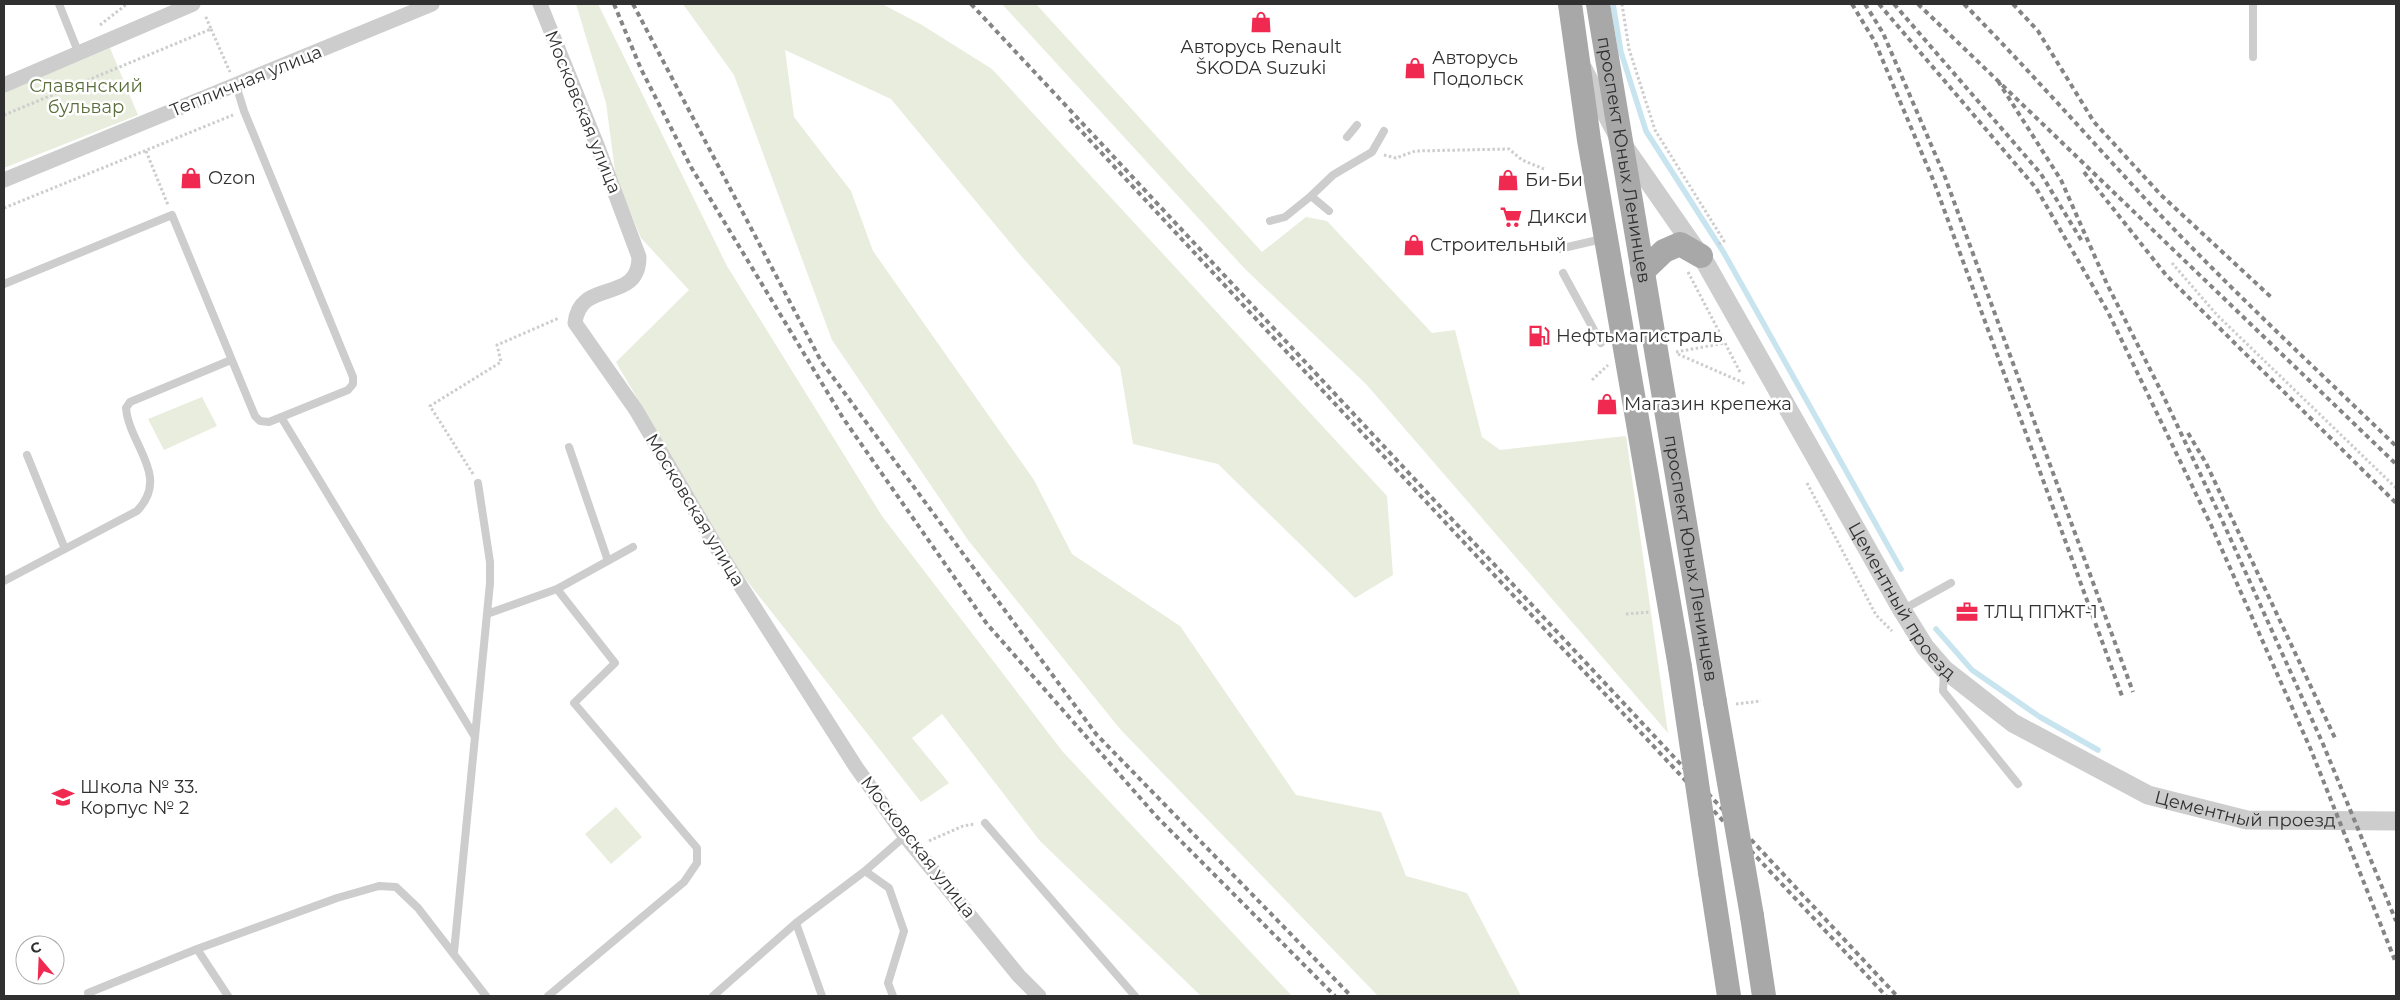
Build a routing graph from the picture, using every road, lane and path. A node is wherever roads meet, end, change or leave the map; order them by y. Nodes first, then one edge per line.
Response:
1 (59, 4) edge
2 (432, 4) edge
3 (540, 4) edge
4 (1570, 4) edge
5 (1598, 4) edge
6 (1622, 4) edge
7 (2253, 4) edge
8 (198, 8) edge
9 (211, 29) junction
10 (79, 54) junction
11 (2253, 57) dead end
12 (1578, 60) junction
13 (4, 84) edge
14 (236, 85) junction
15 (244, 111) junction
16 (4, 115) edge
17 (1358, 125) dead end
18 (1384, 131) dead end
19 (1347, 137) dead end
20 (1589, 140) junction
21 (1622, 142) junction
22 (146, 150) junction
23 (1372, 152) junction
24 (1544, 169) dead end
25 (4, 180) edge
26 (1311, 196) junction
27 (4, 208) edge
28 (1329, 211) dead end
29 (172, 215) junction
30 (1270, 222) dead end
31 (1607, 238) junction
32 (1724, 242) dead end
33 (1559, 249) dead end
34 (1694, 263) junction
35 (2172, 263) dead end
36 (1642, 272) junction
37 (1563, 273) dead end
38 (4, 284) edge
39 (576, 310) junction
40 (1601, 343) dead end
41 (1725, 343) junction
42 (232, 360) junction
43 (1610, 362) dead end
44 (1740, 372) dead end
45 (1592, 380) dead end
46 (1746, 384) dead end
47 (281, 417) junction
48 (569, 447) dead end
49 (27, 455) dead end
50 (478, 483) joint
51 (2396, 488) edge
52 (633, 547) dead end
53 (65, 549) junction
54 (608, 561) junction
55 (4, 581) edge
56 (1951, 583) dead end
57 (557, 589) junction
58 (1902, 610) junction
59 (1650, 612) dead end
60 (488, 614) junction
61 (1626, 614) dead end
62 (1944, 669) junction
63 (1761, 701) dead end
64 (1724, 703) junction
65 (475, 738) junction
66 (2018, 784) dead end
67 (2396, 821) edge
68 (985, 823) joint
69 (910, 841) junction
70 (865, 871) junction
71 (796, 923) junction
72 (197, 949) junction
73 (454, 952) junction
74 (88, 993) dead end
75 (228, 996) edge
76 (486, 996) edge
77 (548, 996) edge
78 (713, 996) edge
79 (822, 996) edge
80 (893, 996) edge
81 (1038, 996) edge
82 (1134, 996) edge
83 (1730, 996) edge
84 (1764, 996) edge

1 - 10 lane
2 - 14 street, Тепличная улица
3 - 39 street, Московская улица
4 - 12 main road, проспект Юных Ленинцев
5 - 21 main road, проспект Юных Ленинцев
6 - 32 path
7 - 11 lane
8 - 9 path
8 - 10 street
9 - 14 path
9 - 16 path
10 - 13 street
12 - 20 main road, проспект Юных Ленинцев
12 - 21 street, Цементный проезд
14 - 15 lane
14 - 25 street, Тепличная улица
15 - 22 path
15 - 47 lane
17 - 19 lane
18 - 23 lane
20 - 21 street
20 - 31 main road, проспект Юных Ленинцев
21 - 34 street, Цементный проезд
21 - 36 main road, проспект Юных Ленинцев
22 - 27 path
22 - 29 path
23 - 24 path
23 - 26 lane
26 - 28 lane
26 - 30 lane
29 - 38 lane
29 - 42 lane
31 - 33 lane
31 - 83 main road, проспект Юных Ленинцев, bridge
34 - 36 main road
34 - 41 path
34 - 58 street, Цементный проезд
35 - 51 path
36 - 64 main road, проспект Юных Ленинцев
37 - 40 lane
39 - 50 path
39 - 69 street, Московская улица
41 - 44 path
41 - 46 path
42 - 47 lane
42 - 53 lane
43 - 45 path
47 - 65 lane
48 - 54 lane
49 - 53 lane
50 - 60 lane
52 - 54 lane
53 - 55 lane
54 - 57 lane
56 - 58 lane
57 - 60 lane
57 - 77 lane
58 - 62 street, Цементный проезд
59 - 61 path
60 - 65 lane
62 - 66 lane
62 - 67 street, Цементный проезд
63 - 64 path
64 - 84 main road, проспект Юных Ленинцев, bridge
65 - 73 lane
68 - 69 path
68 - 82 lane
69 - 70 lane
69 - 81 street, Московская улица
70 - 71 lane
70 - 80 lane
71 - 78 lane
71 - 79 lane
72 - 73 lane
72 - 74 lane
72 - 75 lane
73 - 76 lane

